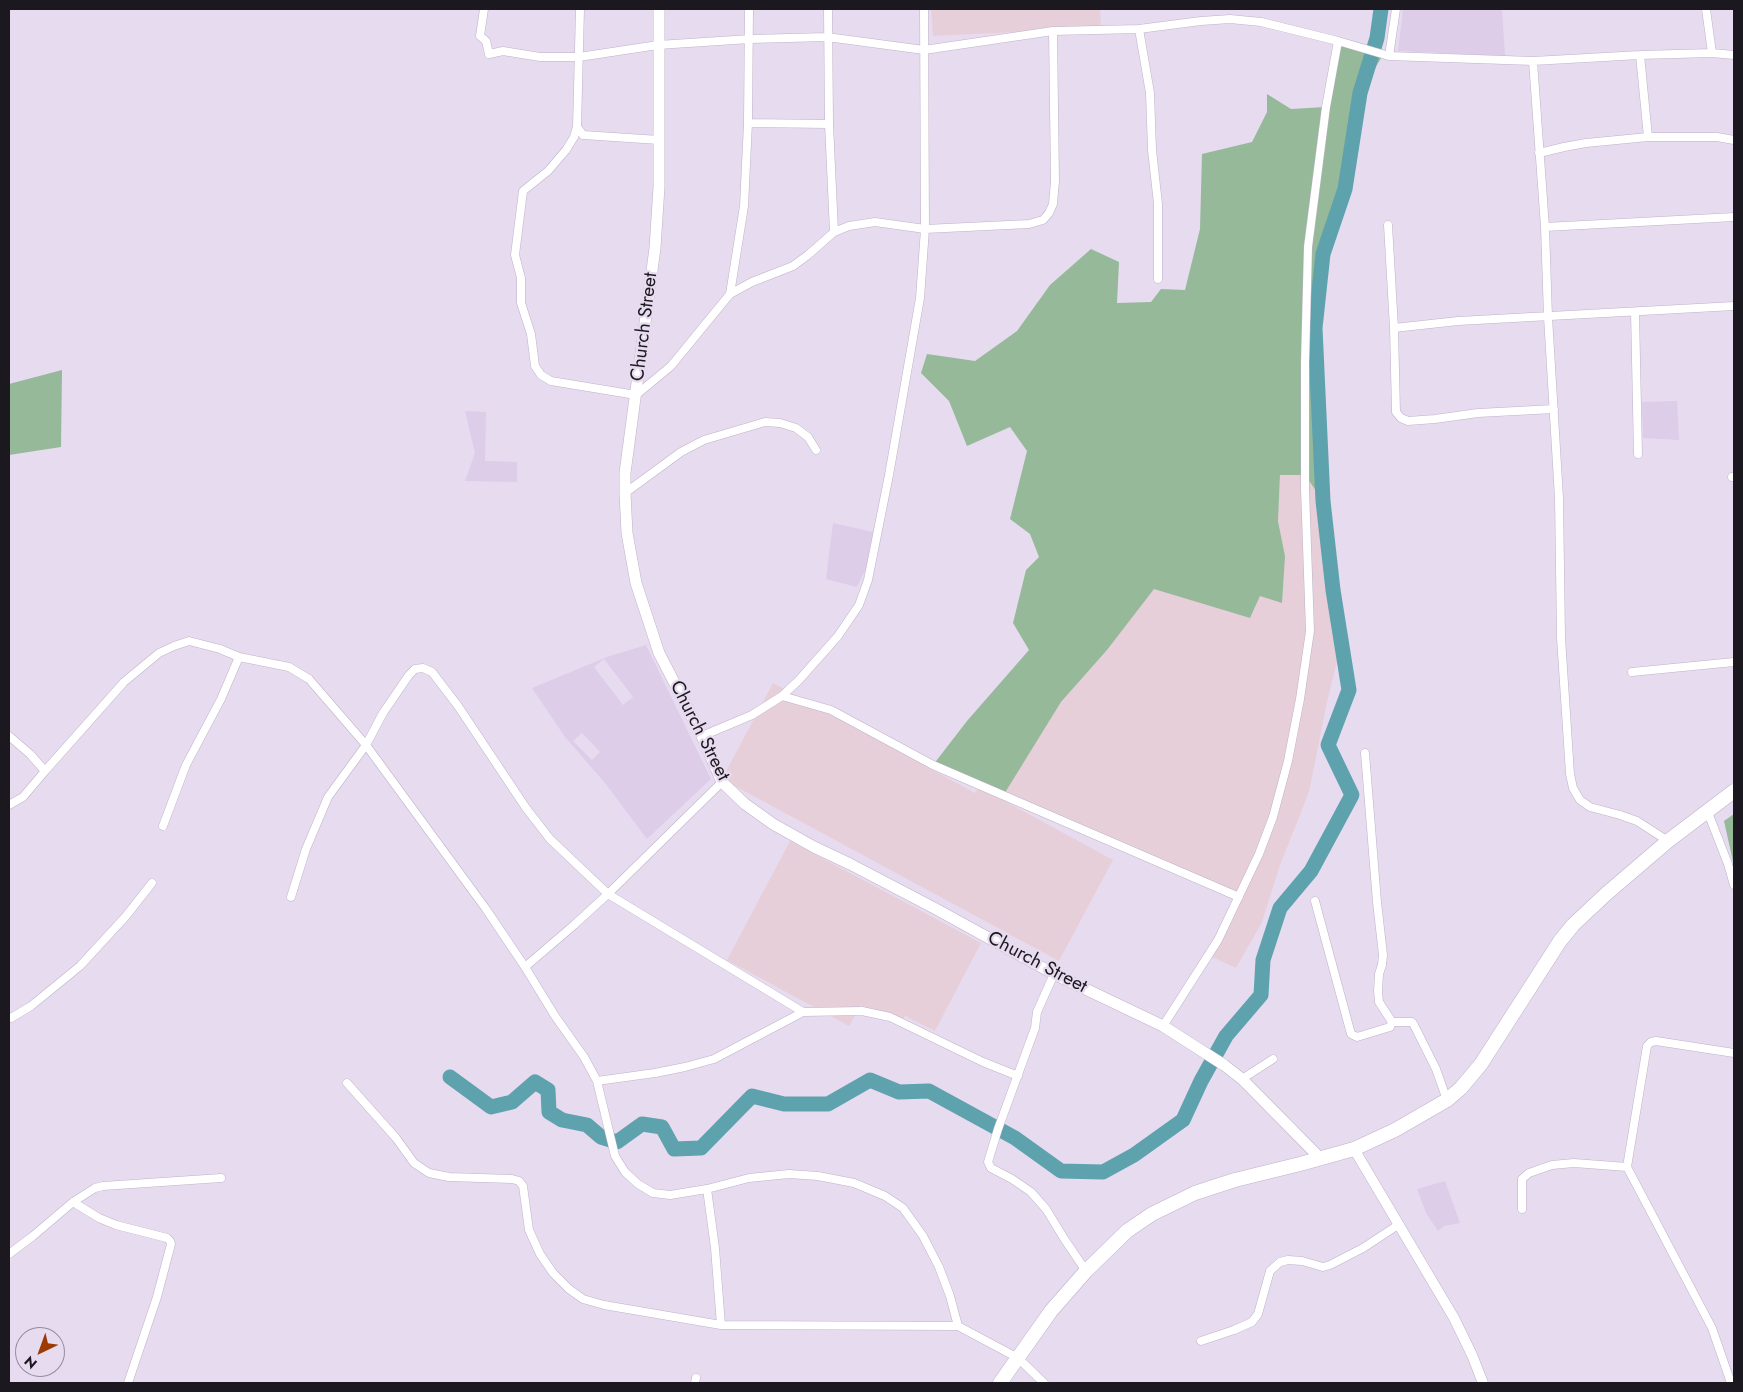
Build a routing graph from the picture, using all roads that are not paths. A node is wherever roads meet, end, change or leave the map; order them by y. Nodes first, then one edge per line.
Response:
1 (484, 9) edge
2 (580, 9) edge
3 (658, 9) edge
4 (749, 9) edge
5 (828, 9) edge
6 (924, 9) edge
7 (1396, 9) edge
8 (1706, 9) edge
9 (1139, 28) junction
10 (1053, 31) junction
11 (827, 37) junction
12 (750, 39) junction
13 (1338, 41) junction
14 (658, 45) junction
15 (924, 50) junction
16 (1712, 53) junction
17 (1386, 55) junction
18 (1640, 55) junction
19 (1734, 55) edge
20 (579, 57) junction
21 (1533, 61) junction
22 (748, 123) junction
23 (829, 124) junction
24 (577, 127) junction
25 (1648, 138) junction
26 (659, 140) junction
27 (1734, 140) edge
28 (1540, 154) junction
29 (1734, 217) edge
30 (1388, 225) dead end
31 (1545, 227) junction
32 (925, 229) junction
33 (834, 232) junction
34 (1158, 279) dead end
35 (730, 294) junction
36 (1734, 306) edge
37 (1635, 312) junction
38 (1548, 317) junction
39 (1394, 328) junction
40 (636, 395) junction
41 (1554, 409) junction
42 (816, 450) dead end
43 (1638, 454) dead end
44 (625, 493) junction
45 (239, 657) junction
46 (1734, 662) edge
47 (1632, 672) dead end
48 (782, 696) junction
49 (9, 736) edge
50 (702, 736) junction
51 (366, 745) junction
52 (1364, 753) dead end
53 (45, 771) junction
54 (722, 782) junction
55 (1734, 791) edge
56 (9, 805) edge
57 (1707, 810) junction
58 (163, 826) dead end
59 (1668, 841) junction
60 (152, 883) dead end
61 (1734, 885) edge
62 (608, 894) junction
63 (291, 897) dead end
64 (1239, 897) junction
65 (1316, 901) dead end
66 (525, 967) junction
67 (1054, 974) junction
68 (802, 1012) junction
69 (9, 1017) edge
70 (1392, 1022) junction
71 (1163, 1026) junction
72 (1734, 1053) edge
73 (1273, 1059) dead end
74 (1018, 1076) junction
75 (1242, 1079) junction
76 (597, 1081) junction
77 (347, 1083) dead end
78 (1447, 1100) junction
79 (1354, 1149) junction
80 (1321, 1159) junction
81 (1627, 1167) junction
82 (221, 1178) dead end
83 (707, 1189) junction
84 (73, 1202) junction
85 (1522, 1209) dead end
86 (1398, 1225) junction
87 (9, 1254) edge
88 (1086, 1271) junction
89 (721, 1325) junction
90 (958, 1326) junction
91 (1201, 1341) dead end
92 (1018, 1358) junction
93 (128, 1383) edge
94 (1000, 1383) edge
95 (1044, 1383) edge
96 (1483, 1383) edge
97 (1731, 1383) edge

1 - 20 street
2 - 20 street
3 - 14 main road, Church Street
4 - 12 street
5 - 11 street
6 - 15 street
7 - 17 street
8 - 16 street
9 - 10 street
9 - 13 street
9 - 34 street
10 - 15 street
10 - 32 street
11 - 12 street
11 - 15 street
11 - 23 street
12 - 14 street
12 - 22 street
13 - 17 street
13 - 64 street
14 - 20 street
14 - 26 main road, Church Street
15 - 32 street
16 - 18 street
16 - 19 street
17 - 21 street
18 - 21 street
18 - 25 street
20 - 24 street
21 - 28 street
22 - 23 street
22 - 35 street
23 - 33 street
24 - 26 street
24 - 40 street
25 - 27 street
25 - 28 street
26 - 40 main road, Church Street
28 - 31 street
29 - 31 street
30 - 39 street
31 - 38 street
32 - 33 street
32 - 48 street
33 - 35 street
35 - 40 street
36 - 37 street
37 - 38 street
37 - 43 street
38 - 39 street
38 - 41 street
39 - 41 street
40 - 44 main road, Church Street
41 - 59 street
42 - 44 street
44 - 50 main road, Church Street
45 - 51 street
45 - 53 street
45 - 58 street
46 - 47 street
48 - 50 street
48 - 64 street
49 - 53 street
50 - 54 main road, Church Street
51 - 62 street
51 - 63 street
51 - 66 street
52 - 70 street
53 - 56 street
54 - 62 street
54 - 67 main road, Church Street
55 - 57 highway
57 - 59 highway
57 - 61 street
59 - 78 highway
60 - 69 street
62 - 66 street
62 - 68 street
64 - 71 street
65 - 70 street
66 - 76 street
67 - 71 main road, Church Street
67 - 74 street
68 - 74 street
68 - 76 street
70 - 78 street
71 - 75 main road, Church Street
72 - 81 street
73 - 75 street
74 - 88 street
75 - 80 main road, Church Street
76 - 83 street
77 - 89 street
78 - 79 highway
79 - 80 highway
79 - 86 street
80 - 88 highway
81 - 85 street
81 - 97 street
82 - 84 street
83 - 89 street
83 - 90 street
84 - 87 street
84 - 93 street
86 - 91 street
86 - 96 street
88 - 92 highway
89 - 90 street
90 - 92 street
92 - 94 highway
92 - 95 street

